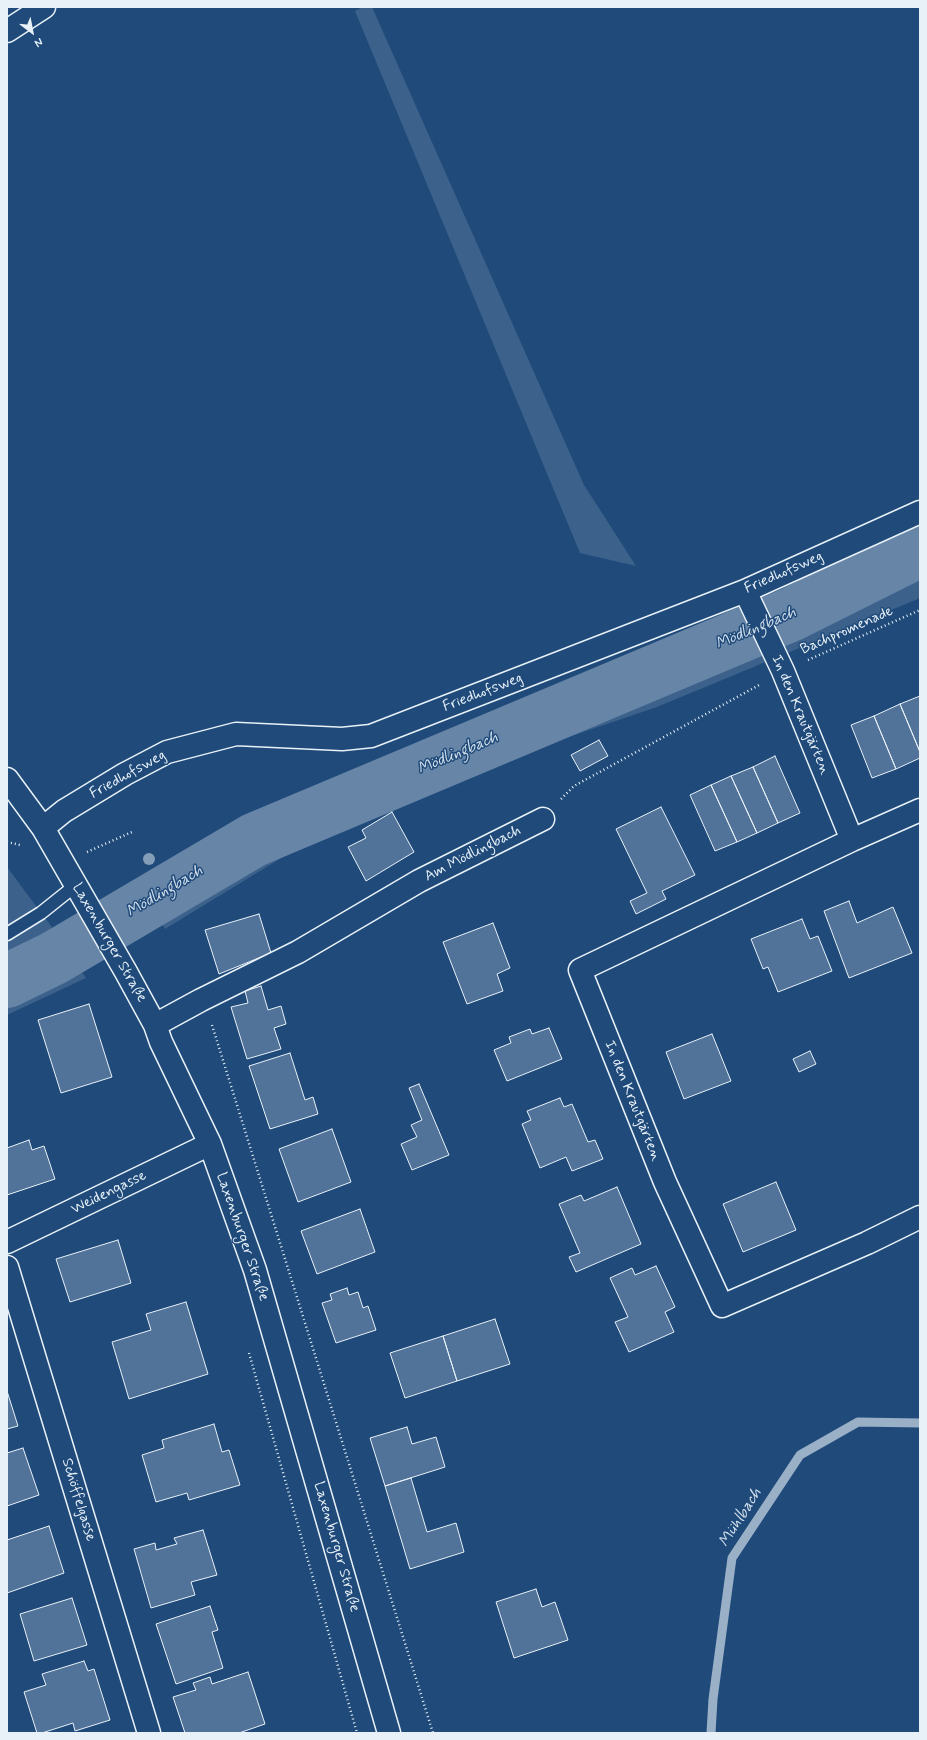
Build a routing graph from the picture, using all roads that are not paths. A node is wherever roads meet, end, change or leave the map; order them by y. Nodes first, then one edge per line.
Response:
1 (44, 7) edge
2 (7, 31) edge
3 (920, 512) edge
4 (745, 591) junction
5 (7, 779) edge
6 (920, 810) edge
7 (543, 818) road end
8 (43, 828) junction
9 (852, 840) junction
10 (78, 890) junction
11 (7, 934) edge
12 (155, 1025) junction
13 (210, 1144) junction
14 (920, 1217) edge
15 (7, 1242) edge
16 (7, 1267) edge
17 (149, 1733) edge
18 (389, 1733) edge

1 - 2 street
3 - 4 street, Friedhofsweg
4 - 8 street, Friedhofsweg
4 - 9 street, In den Krautgärten
5 - 8 street, Laxenburger Straße
6 - 9 street, In den Krautgärten
7 - 12 street, Am Mödlingbach
8 - 10 street, Laxenburger Straße
9 - 14 street, In den Krautgärten
10 - 11 lane
10 - 12 street, Laxenburger Straße
12 - 13 street, Laxenburger Straße
13 - 15 street, Weidengasse
13 - 18 street, Laxenburger Straße
16 - 17 street, Schöffelgasse

